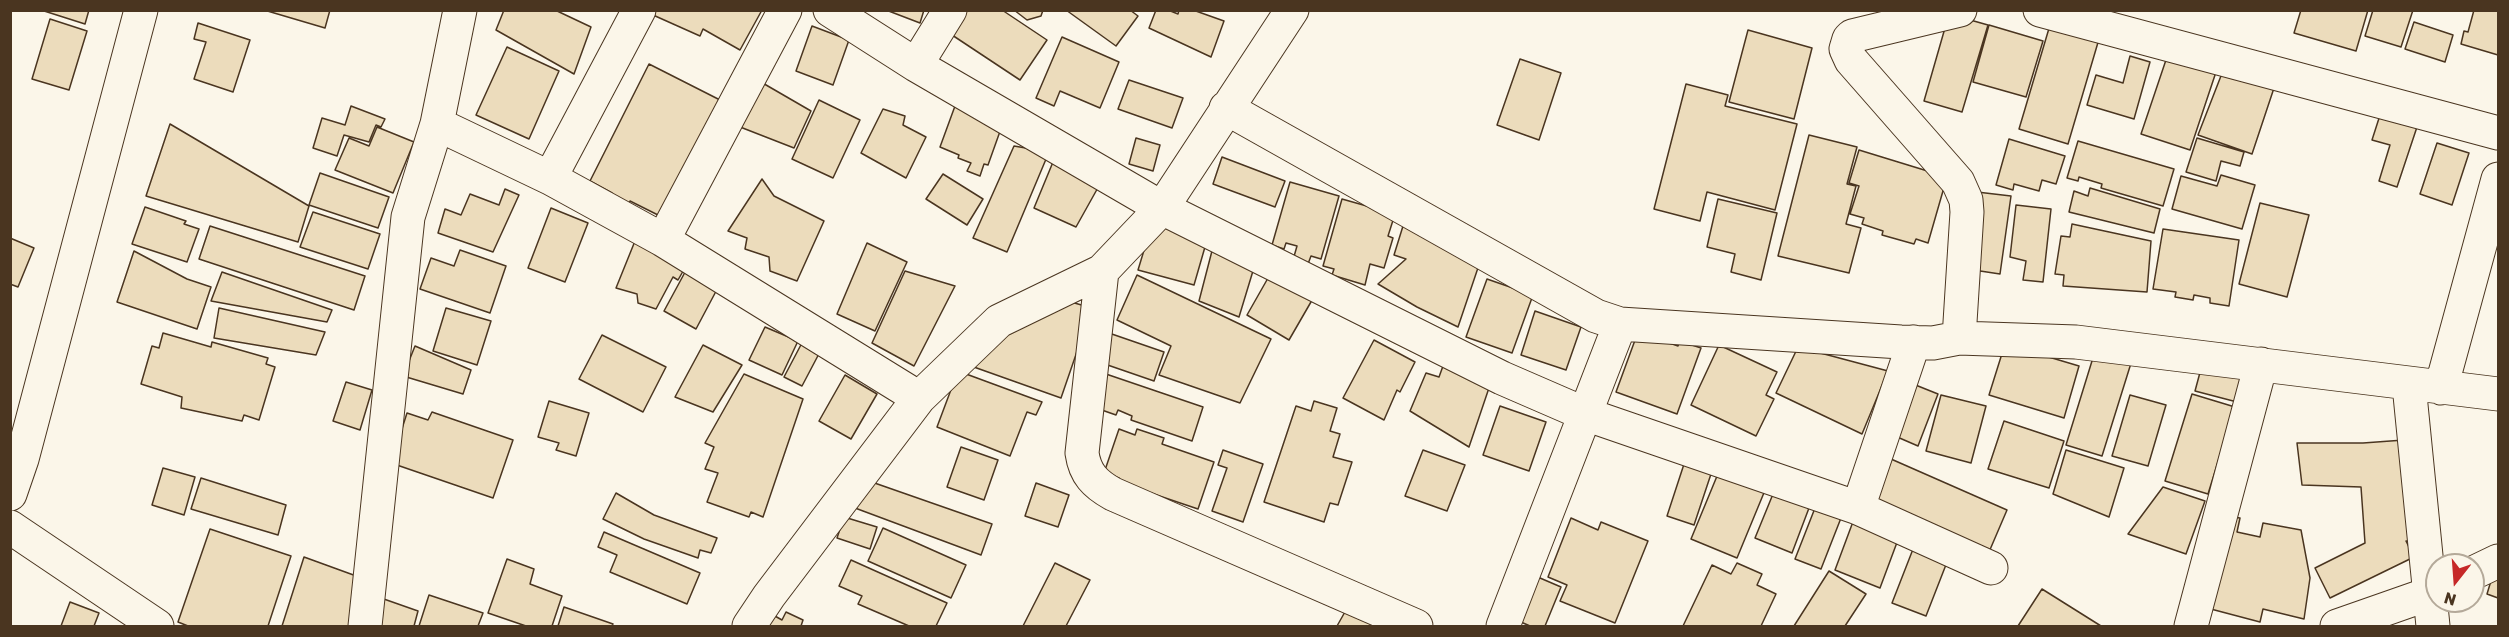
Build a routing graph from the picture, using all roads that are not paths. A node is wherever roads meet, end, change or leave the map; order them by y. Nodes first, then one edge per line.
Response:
1 (141, 10) edge
2 (460, 10) edge
3 (639, 10) edge
4 (785, 10) edge
5 (830, 10) edge
6 (950, 10) edge
7 (1292, 10) edge
8 (1960, 10) edge
9 (2040, 10) edge
10 (916, 65) junction
11 (1226, 108) junction
12 (437, 124) junction
13 (2499, 133) edge
14 (550, 178) junction
15 (2499, 179) edge
16 (1162, 208) junction
17 (663, 240) junction
18 (1102, 271) junction
19 (1620, 324) junction
20 (1959, 338) junction
21 (1914, 342) junction
22 (2261, 364) junction
23 (2425, 386) junction
24 (2499, 394) edge
25 (919, 398) junction
26 (1585, 414) junction
27 (16, 455) edge
28 (10, 494) edge
29 (1858, 508) junction
30 (10, 527) edge
31 (2432, 553) edge
32 (2499, 561) edge
33 (2485, 567) edge
34 (1991, 568) dead end
35 (2425, 595) edge
36 (157, 627) edge
37 (365, 627) edge
38 (749, 627) edge
39 (1416, 627) edge
40 (1503, 627) edge
41 (2192, 627) edge
42 (2337, 627) edge

1 - 27 street
2 - 12 street
3 - 14 street
4 - 17 street
5 - 10 street
6 - 10 street
7 - 11 street
8 - 20 street
9 - 13 street
10 - 16 street
11 - 16 street
11 - 19 street
12 - 14 street
12 - 37 street
14 - 17 street
15 - 23 street
16 - 18 street
16 - 26 street
17 - 25 street
18 - 25 street
18 - 39 street
19 - 21 street
19 - 26 street
20 - 21 street
20 - 22 street
21 - 29 street
22 - 23 street
22 - 41 street
23 - 24 street
23 - 31 street
25 - 38 street
26 - 29 street
26 - 40 street
27 - 28 street
29 - 34 street
30 - 36 street
32 - 33 street
35 - 42 street

